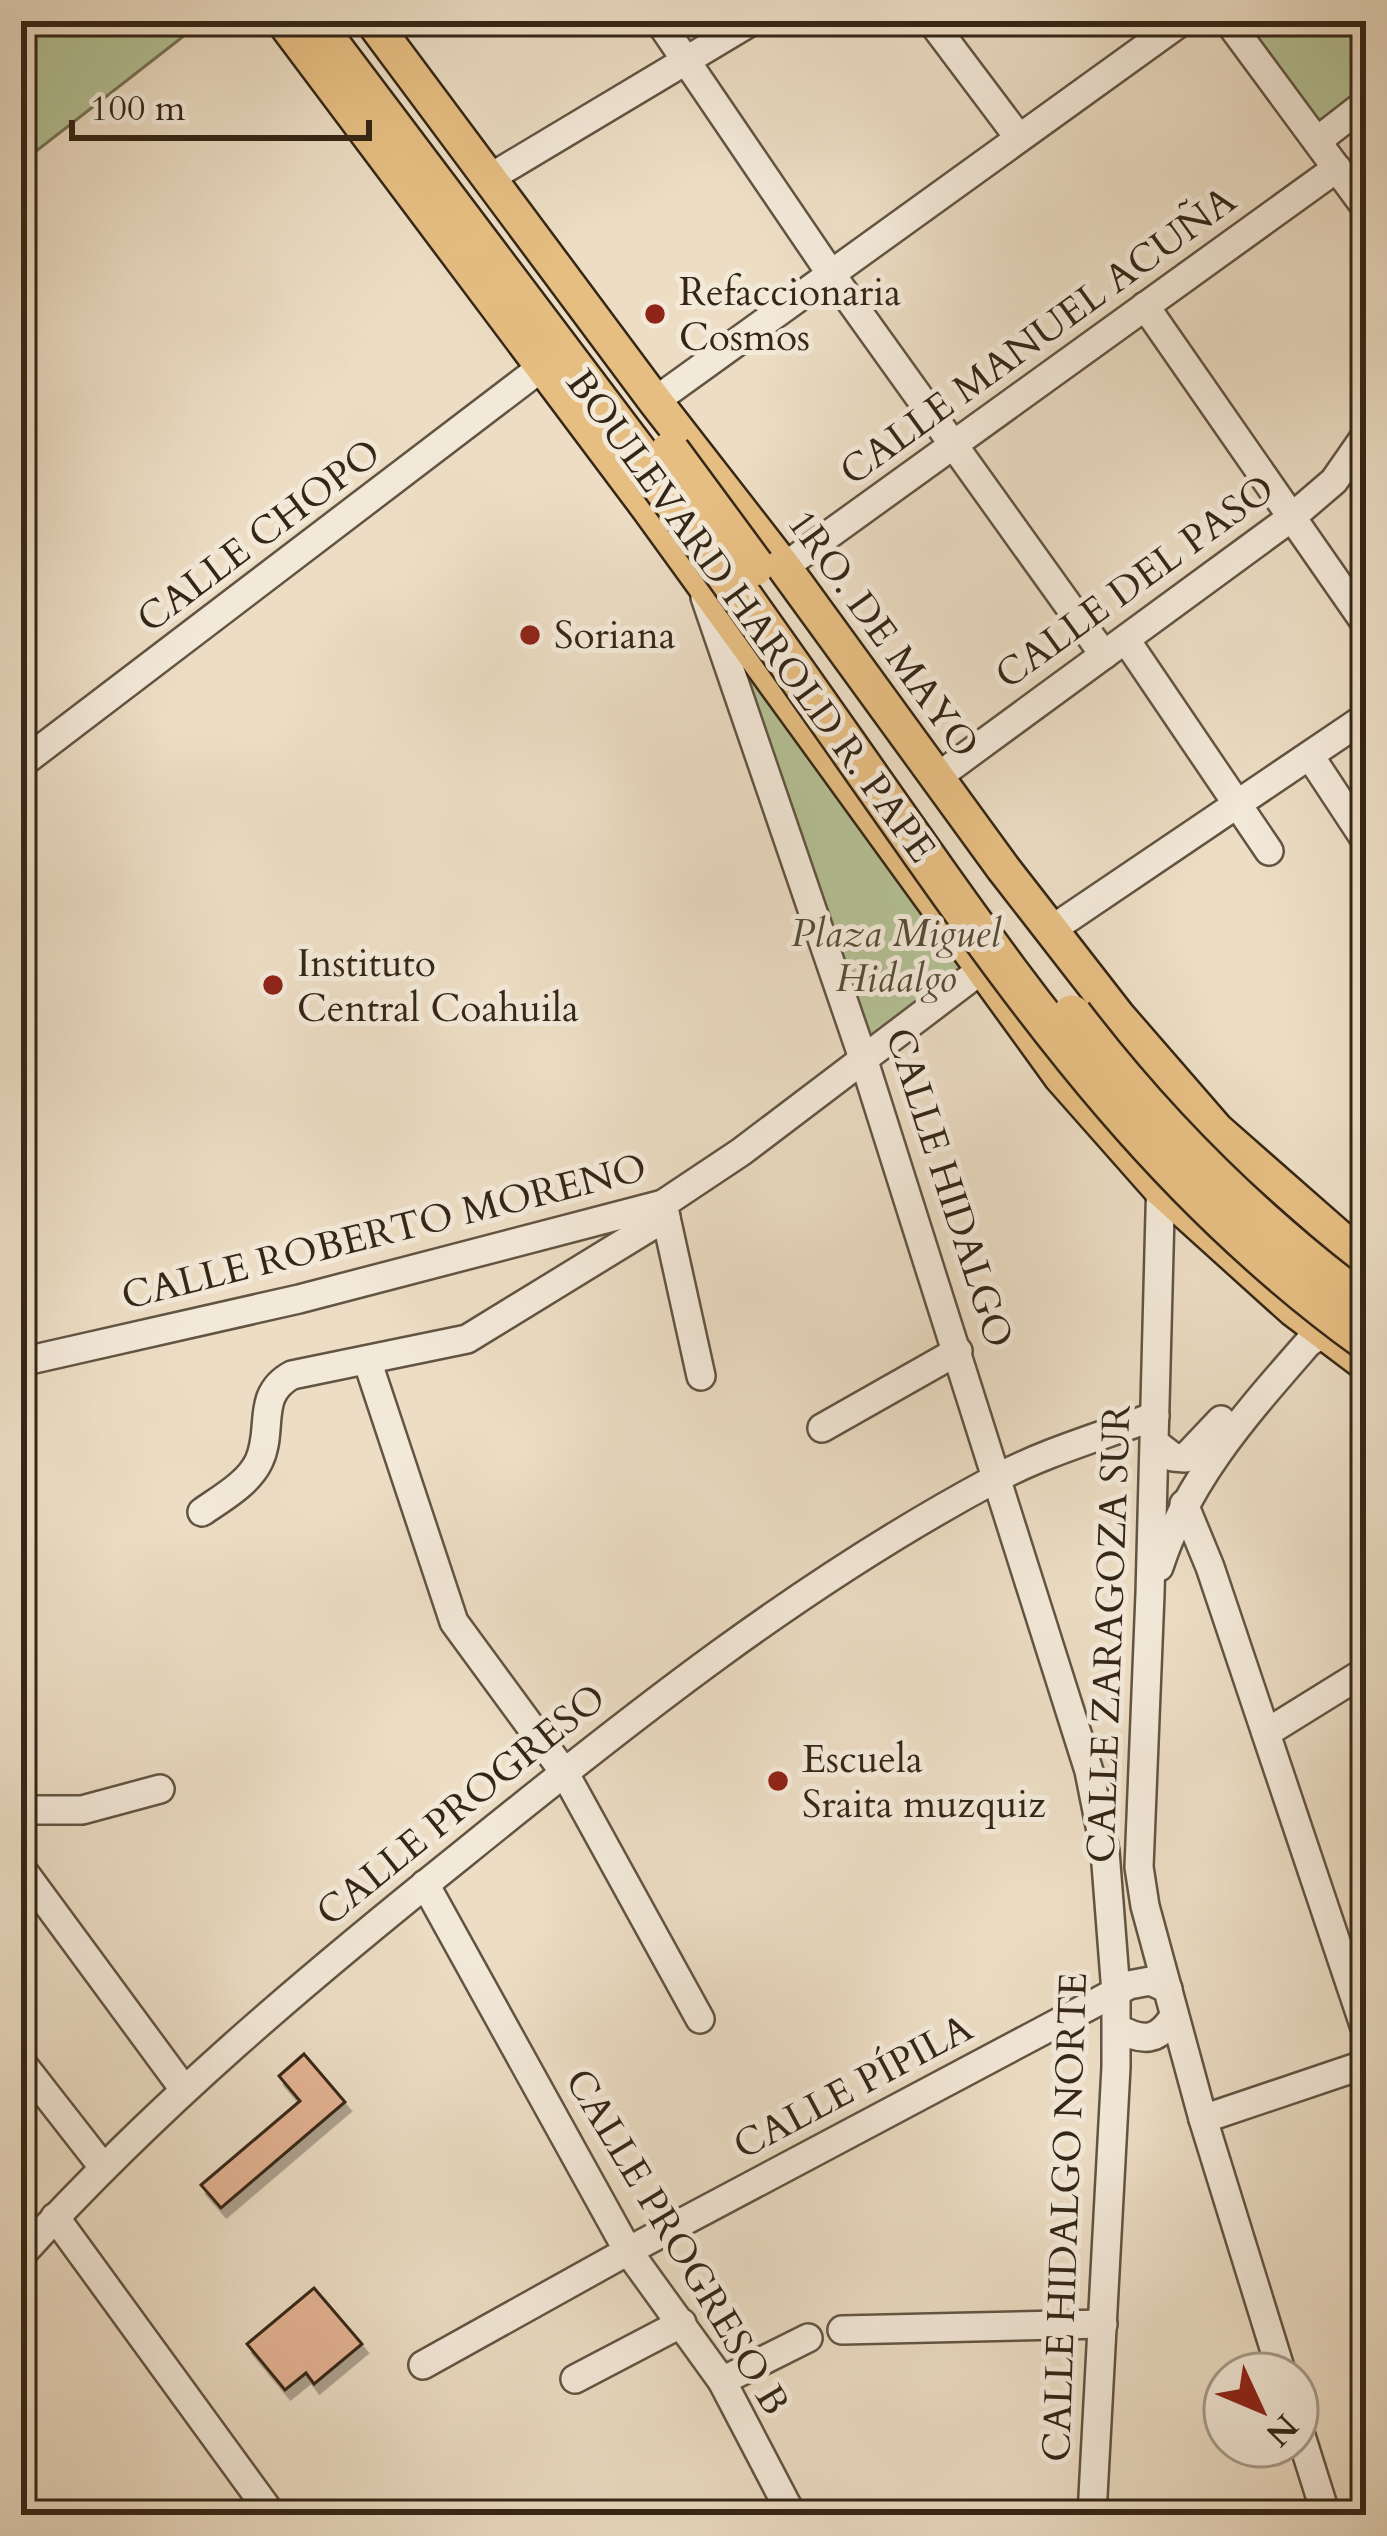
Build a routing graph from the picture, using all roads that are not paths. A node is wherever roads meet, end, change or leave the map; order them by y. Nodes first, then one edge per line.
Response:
1 (283, 21) edge
2 (312, 21) edge
3 (341, 21) edge
4 (659, 21) edge
5 (752, 21) edge
6 (932, 21) edge
7 (1182, 21) edge
8 (1228, 21) edge
9 (384, 25) edge
10 (684, 61) junction
11 (1366, 103) edge
12 (1019, 138) junction
13 (1317, 141) junction
14 (432, 163) junction
15 (1337, 168) junction
16 (488, 179) junction
17 (1366, 208) edge
18 (831, 274) junction
19 (1145, 306) junction
20 (542, 367) junction
21 (655, 401) junction
22 (1366, 435) edge
23 (955, 444) junction
24 (1358, 458) edge
25 (660, 460) junction
26 (1292, 517) junction
27 (784, 567) junction
28 (693, 571) junction
29 (1366, 624) edge
30 (1115, 647) junction
31 (1366, 717) edge
32 (1310, 756) junction
33 (21, 764) edge
34 (936, 778) junction
35 (1238, 805) junction
36 (1366, 841) edge
37 (1269, 851) dead end
38 (1051, 930) junction
39 (980, 970) junction
40 (864, 1061) junction
41 (1187, 1098) junction
42 (1266, 1173) junction
43 (1160, 1189) junction
44 (665, 1210) junction
45 (1210, 1233) junction
46 (1366, 1261) edge
47 (1287, 1304) junction
48 (1366, 1306) edge
49 (1348, 1339) edge
50 (958, 1351) junction
51 (367, 1360) junction
52 (21, 1362) edge
53 (1366, 1364) edge
54 (700, 1376) dead end
55 (822, 1428) dead end
56 (1155, 1430) junction
57 (999, 1477) junction
58 (1184, 1504) junction
59 (202, 1512) dead end
60 (1150, 1594) junction
61 (1366, 1672) edge
62 (1266, 1733) junction
63 (564, 1772) junction
64 (160, 1789) dead end
65 (21, 1810) edge
66 (1106, 1851) joint
67 (21, 1868) edge
68 (425, 1884) junction
69 (1116, 1993) junction
70 (1171, 2003) junction
71 (700, 2019) dead end
72 (1117, 2028) junction
73 (1366, 2031) edge
74 (21, 2062) edge
75 (1366, 2064) edge
76 (183, 2088) junction
77 (1204, 2119) junction
78 (103, 2168) junction
79 (55, 2217) junction
80 (628, 2251) junction
81 (21, 2255) edge
82 (682, 2323) junction
83 (1103, 2324) junction
84 (842, 2330) dead end
85 (808, 2338) dead end
86 (1275, 2350) edge
87 (423, 2365) dead end
88 (575, 2379) dead end
89 (722, 2381) junction
90 (1311, 2470) edge
91 (272, 2515) edge
92 (792, 2515) edge
93 (1092, 2515) edge
94 (1325, 2515) edge

1 - 20 main road
2 - 14 highway, BOULEVARD HAROLD R. PAPE
3 - 14 highway, BOULEVARD HAROLD R. PAPE
4 - 10 street
5 - 10 street
6 - 12 street
7 - 12 street
8 - 13 street
9 - 16 main road, 1RO. DE MAYO
10 - 16 street
10 - 18 street
11 - 13 street
12 - 18 street
13 - 15 street
14 - 25 highway, BOULEVARD HAROLD R. PAPE
15 - 17 street
15 - 19 street, CALLE MANUEL ACUÑA
16 - 21 main road, 1RO. DE MAYO
18 - 21 street
18 - 23 street
19 - 23 street, CALLE MANUEL ACUÑA
19 - 26 street
20 - 28 main road
20 - 33 street, CALLE CHOPO
21 - 27 main road, 1RO. DE MAYO
22 - 24 street, CALLE DEL PASO
23 - 27 street, CALLE MANUEL ACUÑA
23 - 30 street
24 - 26 street, CALLE DEL PASO
25 - 48 highway, BOULEVARD HAROLD R. PAPE, bridge
25 - 49 highway, BOULEVARD HAROLD R. PAPE, bridge
26 - 29 street
26 - 30 street, CALLE DEL PASO
27 - 34 main road, 1RO. DE MAYO
28 - 39 main road
28 - 40 street, CALLE HIDALGO
30 - 34 street, CALLE DEL PASO
30 - 35 street
31 - 32 street
32 - 35 street
32 - 36 street
34 - 38 main road, 1RO. DE MAYO
35 - 37 street
35 - 38 street
38 - 41 main road, 1RO. DE MAYO
39 - 40 street, CALLE ROBERTO MORENO
39 - 43 main road
40 - 44 street, CALLE ROBERTO MORENO
40 - 50 street, CALLE HIDALGO
41 - 42 main road, 1RO. DE MAYO
41 - 43 street, CALLE ZARAGOZA SUR
42 - 45 main road
42 - 46 main road, 1RO. DE MAYO
43 - 45 main road
43 - 56 street, CALLE ZARAGOZA SUR
44 - 51 street
44 - 52 street, CALLE ROBERTO MORENO
44 - 54 street
45 - 47 main road
47 - 49 main road
47 - 56 street, CALLE PROGRESO
49 - 53 main road
49 - 58 street
50 - 55 street
50 - 57 street, CALLE HIDALGO
51 - 59 street
51 - 63 street
56 - 57 street, CALLE PROGRESO
56 - 60 street, CALLE ZARAGOZA SUR
57 - 63 street, CALLE PROGRESO
57 - 66 street, CALLE HIDALGO
58 - 60 street
58 - 62 street
60 - 70 street, CALLE ZARAGOZA SUR
61 - 62 street
62 - 73 street
63 - 68 street, CALLE PROGRESO
63 - 71 street
64 - 65 street
66 - 69 street, CALLE HIDALGO NORTE
67 - 76 street
68 - 76 street, CALLE PROGRESO
68 - 80 street, CALLE PROGRESO B
69 - 70 street
69 - 72 street, CALLE HIDALGO NORTE
69 - 80 street, CALLE PÍPILA
70 - 72 street
70 - 77 street, CALLE ZARAGOZA SUR
72 - 83 street, CALLE HIDALGO NORTE
74 - 78 street
75 - 77 street
76 - 78 street, CALLE PROGRESO
77 - 86 street, CALLE ZARAGOZA SUR
78 - 79 street, CALLE PROGRESO
79 - 81 street, CALLE PROGRESO
79 - 91 street
80 - 82 street, CALLE PROGRESO B
80 - 87 street, CALLE PÍPILA
82 - 88 street
82 - 89 street, CALLE PROGRESO B
83 - 84 street
83 - 93 street, CALLE HIDALGO NORTE
85 - 89 street
89 - 92 street, CALLE PROGRESO B
90 - 94 street

